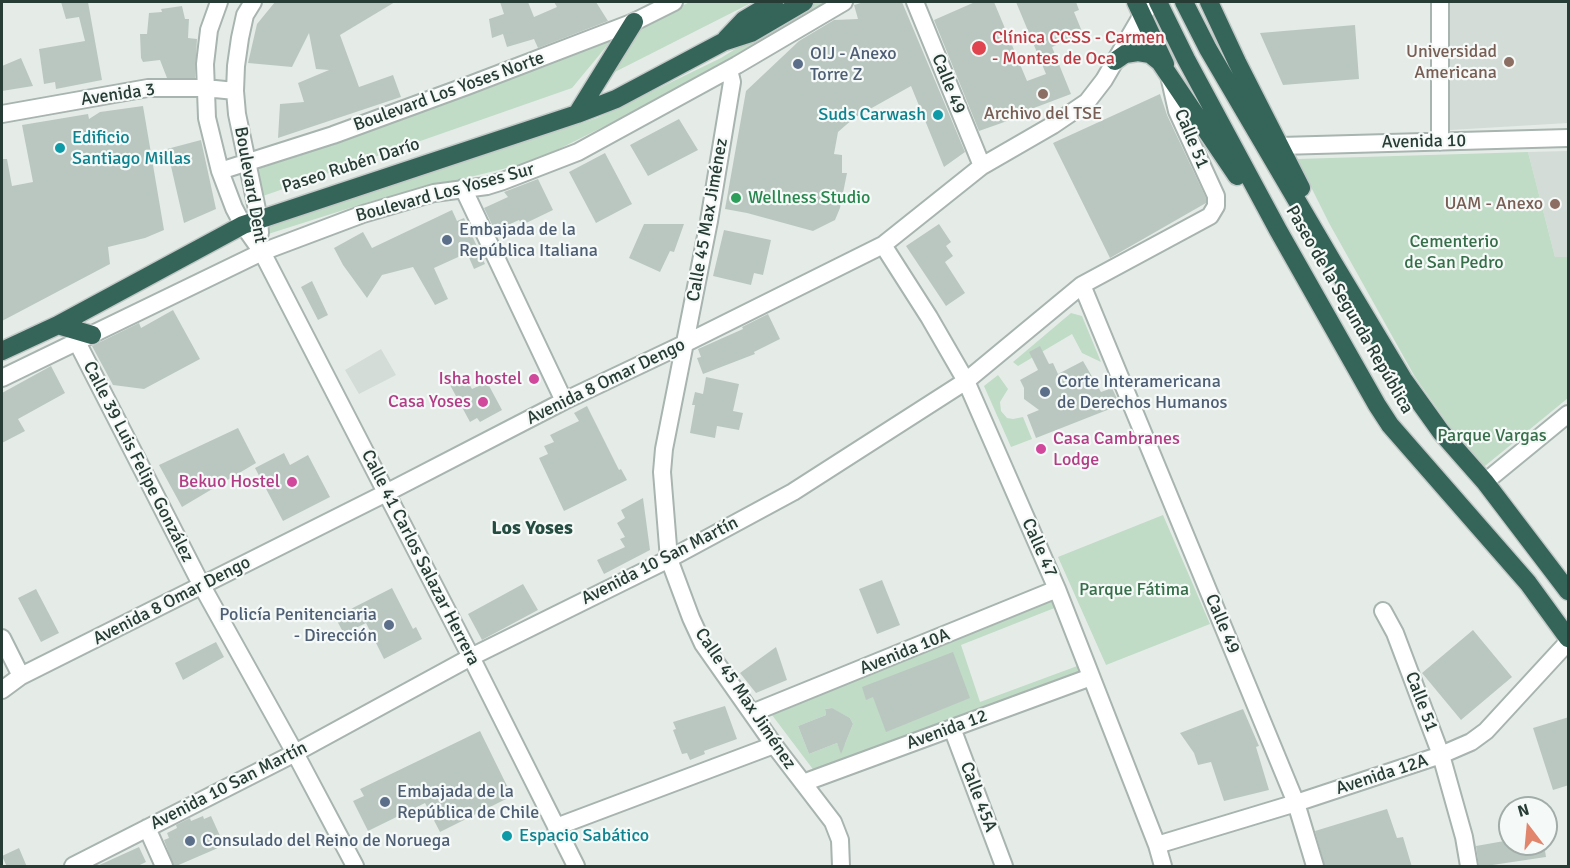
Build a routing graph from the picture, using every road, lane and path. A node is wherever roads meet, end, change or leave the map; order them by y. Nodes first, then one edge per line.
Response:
1 (216, 2) edge
2 (674, 2) edge
3 (774, 2) edge
4 (804, 2) edge
5 (844, 2) edge
6 (915, 2) edge
7 (1184, 2) edge
8 (1209, 2) edge
9 (1440, 2) edge
10 (1147, 5) edge
11 (249, 8) edge
12 (634, 22) junction
13 (723, 42) junction
14 (1115, 61) junction
15 (729, 70) junction
16 (1168, 71) junction
17 (206, 88) junction
18 (235, 91) junction
19 (2, 114) edge
20 (577, 114) junction
21 (1569, 138) edge
22 (1440, 142) junction
23 (1280, 146) junction
24 (247, 162) junction
25 (982, 166) junction
26 (219, 171) junction
27 (463, 188) junction
28 (1216, 206) joint
29 (251, 222) junction
30 (1278, 230) junction
31 (883, 245) junction
32 (262, 252) junction
33 (1334, 264) junction
34 (1082, 285) junction
35 (58, 325) junction
36 (84, 338) junction
37 (686, 343) junction
38 (2, 351) edge
39 (2, 378) edge
40 (966, 381) junction
41 (564, 401) junction
42 (1569, 414) edge
43 (1485, 482) junction
44 (386, 493) junction
45 (669, 559) junction
46 (202, 586) junction
47 (1057, 590) junction
48 (1569, 591) edge
49 (1383, 611) dead end
50 (2, 638) edge
51 (1569, 640) edge
52 (471, 657) junction
53 (21, 676) junction
54 (1091, 677) junction
55 (2, 690) edge
56 (752, 713) junction
57 (952, 728) junction
58 (774, 745) junction
59 (295, 753) junction
60 (1441, 755) junction
61 (803, 783) junction
62 (1296, 803) junction
63 (556, 827) junction
64 (147, 828) junction
65 (1157, 845) junction
66 (841, 862) edge
67 (73, 867) edge
68 (164, 867) edge
69 (355, 867) edge
70 (576, 867) edge
71 (1004, 867) edge
72 (1163, 867) edge
73 (1315, 867) edge
74 (1469, 867) edge

1 - 11 street
1 - 17 street, Boulevard Dent
2 - 12 street, Boulevard Los Yoses Norte
3 - 13 highway, Paseo Rubén Darío
4 - 13 highway, Paseo Rubén Darío
5 - 15 street, Boulevard Los Yoses Sur
6 - 25 street, Calle 49
7 - 33 highway, Paseo de la Segunda República
8 - 23 highway
9 - 22 street
10 - 14 street, Avenida 8 Omar Dengo
10 - 16 highway
10 - 30 highway, Paseo de la Segunda República
11 - 18 street, Boulevard Dent
12 - 20 highway
12 - 24 street, Boulevard Los Yoses Norte
13 - 20 highway, Paseo Rubén Darío
14 - 16 highway
14 - 25 street, Avenida 8 Omar Dengo
15 - 27 street, Boulevard Los Yoses Sur
15 - 37 street, Calle 45 Max Jiménez
16 - 28 street, Calle 51
16 - 30 highway
17 - 18 street, Avenida 3
17 - 19 street, Avenida 3
17 - 26 street, Boulevard Dent
18 - 24 street, Boulevard Dent
20 - 29 highway, Paseo Rubén Darío
21 - 22 street, Avenida 10
22 - 23 street, Avenida 10
23 - 33 highway
24 - 26 street, Boulevard Los Yoses Norte
24 - 29 street, Boulevard Dent
25 - 31 street, Avenida 8 Omar Dengo
26 - 29 street, Boulevard Dent
27 - 32 street, Boulevard Los Yoses Sur
27 - 41 street
28 - 34 street, Avenida 10 San Martín
29 - 32 street, Boulevard Dent
29 - 35 highway, Paseo Rubén Darío
30 - 51 highway, Paseo de la Segunda República
31 - 37 street, Avenida 8 Omar Dengo
31 - 40 street, Calle 47
32 - 36 street, Boulevard Los Yoses Sur
32 - 44 street, Calle 41 Carlos Salazar Herrera
33 - 43 highway, Paseo de la Segunda República
34 - 40 street, Avenida 10 San Martín
34 - 62 street, Calle 49
35 - 36 highway
35 - 38 highway, Paseo Rubén Darío
36 - 39 street, Boulevard Los Yoses Sur
36 - 46 street, Calle 39 Luis Felipe González
37 - 41 street, Avenida 8 Omar Dengo
37 - 45 street, Calle 45 Max Jiménez
40 - 45 street, Avenida 10 San Martín
40 - 47 street, Calle 47
41 - 44 street, Avenida 8 Omar Dengo
42 - 43 street
43 - 48 highway, Paseo de la Segunda República
44 - 46 street, Avenida 8 Omar Dengo
44 - 52 street, Calle 41 Carlos Salazar Herrera
45 - 52 street, Avenida 10 San Martín
45 - 56 street, Calle 45 Max Jiménez
46 - 53 street, Avenida 8 Omar Dengo
46 - 59 street, Calle 39 Luis Felipe González
47 - 54 street, Calle 47
47 - 56 street, Avenida 10A
49 - 60 street, Calle 51
50 - 53 street
51 - 60 street, Avenida 12A
52 - 59 street, Avenida 10 San Martín
52 - 63 street, Calle 41 Carlos Salazar Herrera
53 - 55 street, Avenida 8 Omar Dengo
54 - 57 street, Avenida 12
54 - 65 street, Calle 47
56 - 58 street, Calle 45 Max Jiménez
57 - 61 street, Avenida 12
57 - 71 street, Calle 45A
58 - 61 street, Calle 45 Max Jiménez
58 - 63 street
59 - 64 street, Avenida 10 San Martín
59 - 69 street, Calle 39 Luis Felipe González
60 - 62 street, Avenida 12A
60 - 74 street, Calle 51
61 - 66 street, Calle 45 Max Jiménez
62 - 65 street, Avenida 12A
62 - 73 street, Calle 49
63 - 70 street, Calle 41 Carlos Salazar Herrera
64 - 67 street, Avenida 10 San Martín
64 - 68 street
65 - 72 street, Calle 47

